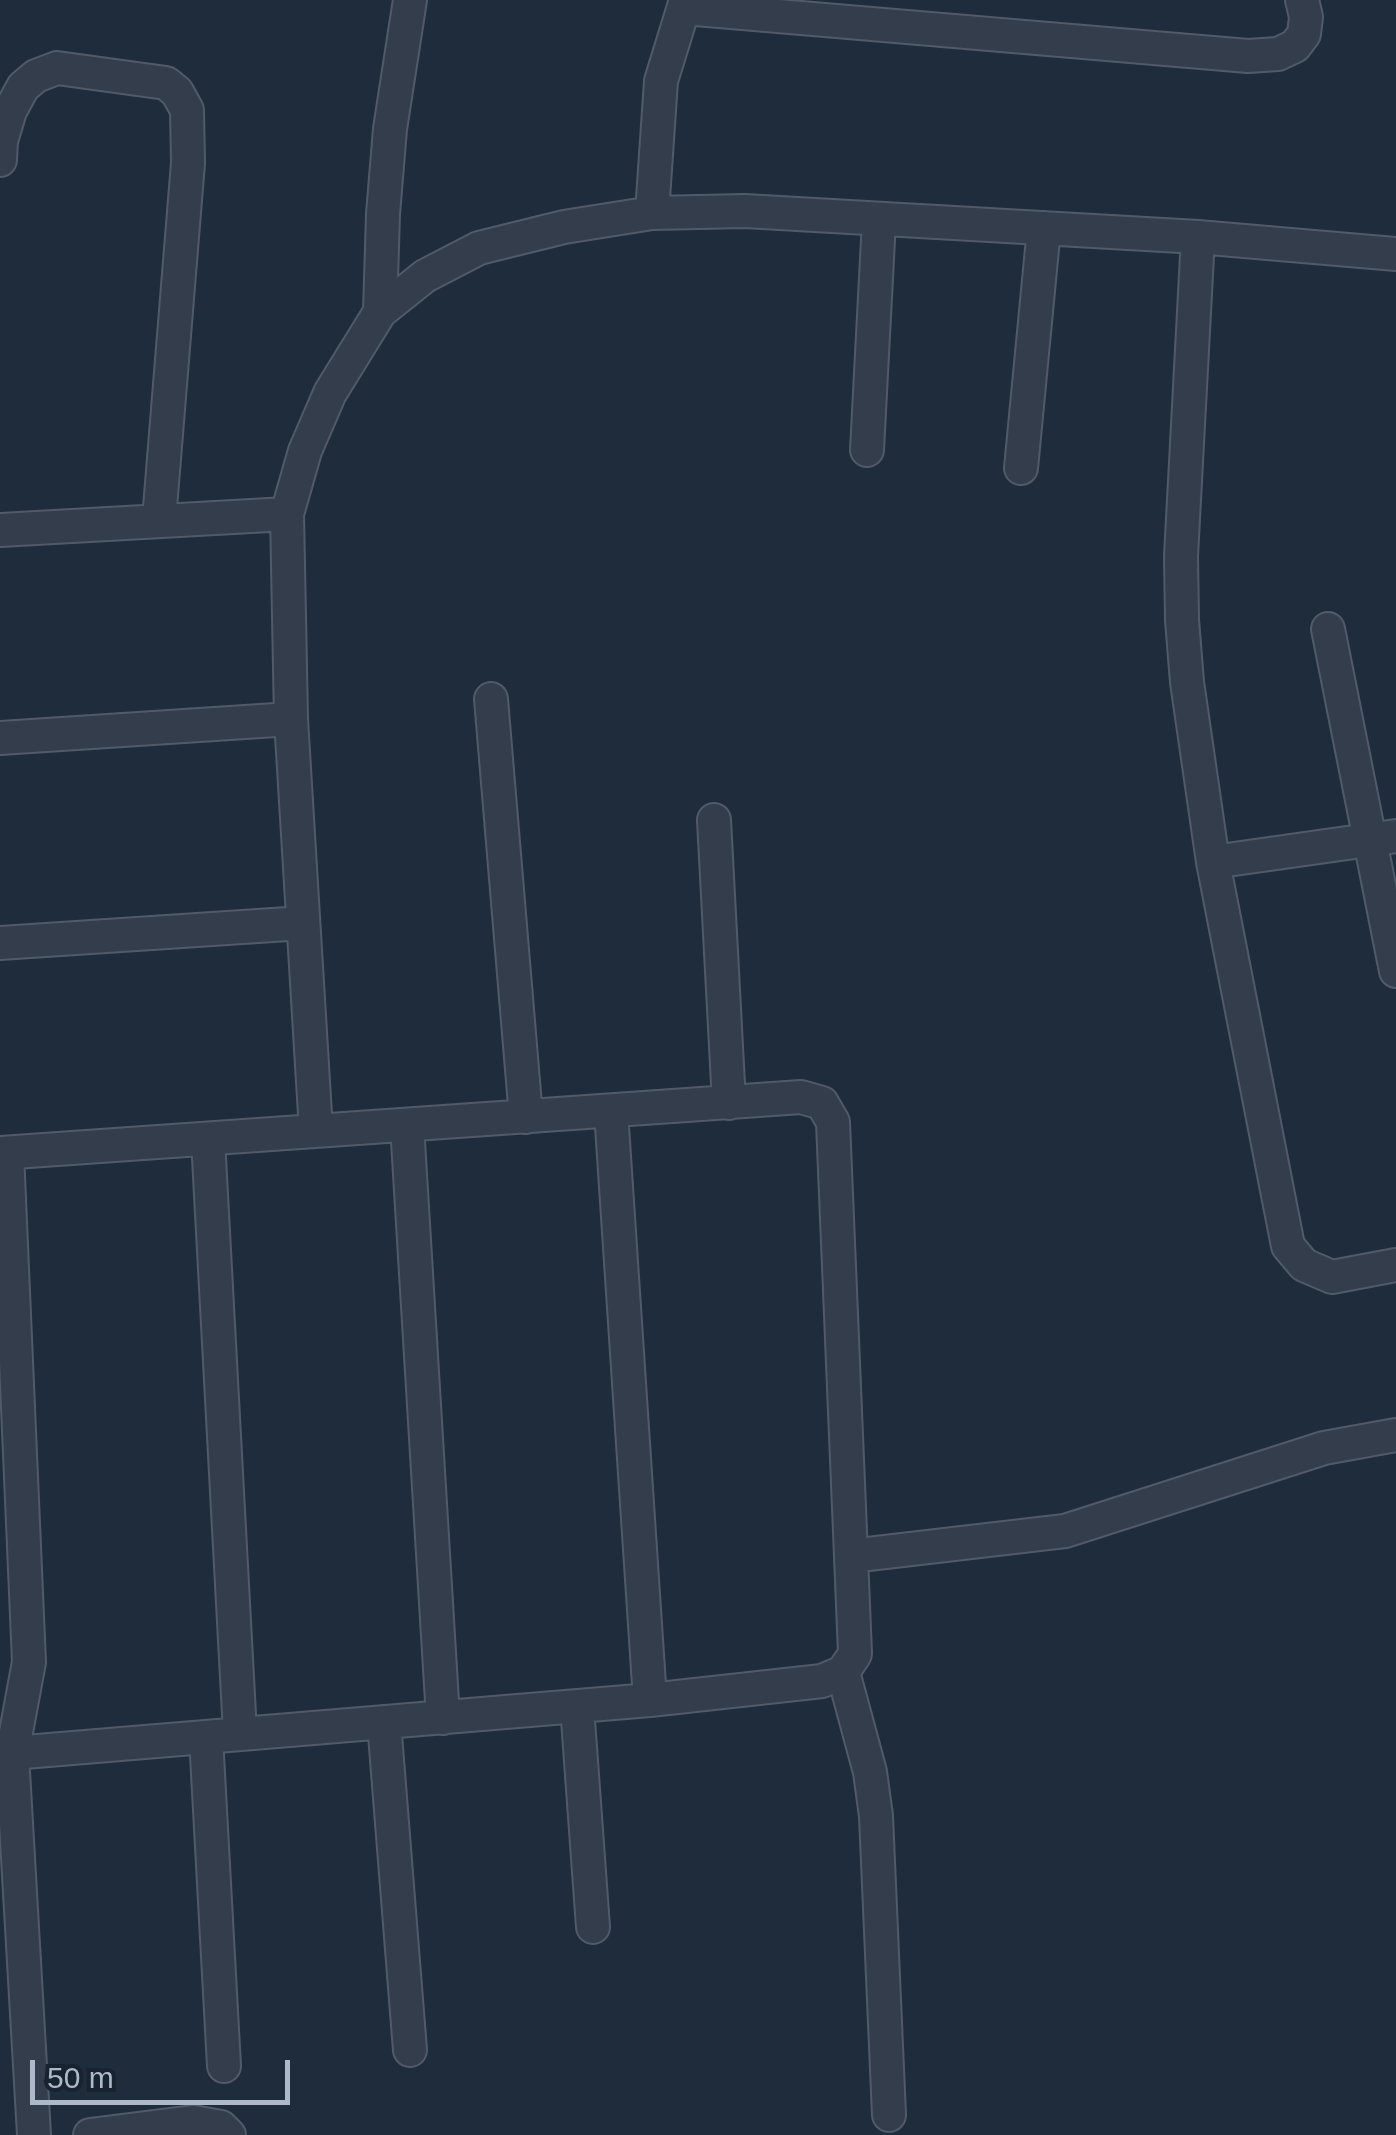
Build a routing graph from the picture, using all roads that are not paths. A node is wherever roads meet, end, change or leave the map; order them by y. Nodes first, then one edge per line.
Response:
1 (410, 0) edge
2 (1302, 0) edge
3 (685, 4) edge
4 (0, 160) edge
5 (652, 213) junction
6 (879, 220) junction
7 (1044, 228) junction
8 (1198, 237) junction
9 (1396, 254) edge
10 (380, 312) junction
11 (867, 450) dead end
12 (1021, 468) dead end
13 (287, 514) junction
14 (159, 520) junction
15 (0, 530) edge
16 (1328, 629) dead end
17 (491, 698) dead end
18 (290, 719) junction
19 (0, 738) edge
20 (714, 820) dead end
21 (1384, 838) edge
22 (1212, 862) junction
23 (303, 923) junction
24 (0, 943) edge
25 (1396, 971) edge
26 (730, 1103) junction
27 (611, 1111) junction
28 (526, 1117) junction
29 (407, 1126) junction
30 (316, 1131) junction
31 (208, 1139) junction
32 (4, 1153) edge
33 (1396, 1264) edge
34 (1396, 1434) edge
35 (851, 1556) junction
36 (843, 1672) junction
37 (650, 1700) junction
38 (577, 1706) junction
39 (444, 1718) junction
40 (384, 1722) junction
41 (240, 1733) junction
42 (206, 1738) junction
43 (6, 1754) edge
44 (593, 1926) dead end
45 (410, 2050) dead end
46 (224, 2066) dead end
47 (889, 2114) dead end
48 (34, 2135) edge
49 (90, 2135) edge
50 (229, 2135) edge

1 - 10 street
2 - 3 street
3 - 5 street
4 - 14 street
5 - 6 street
5 - 10 street
6 - 7 street
6 - 11 street
7 - 8 street
7 - 12 street
8 - 9 street
8 - 22 street
10 - 13 street
13 - 14 street
13 - 18 street
14 - 15 street
16 - 21 street
17 - 28 street
18 - 19 street
18 - 23 street
20 - 26 street
21 - 22 street
21 - 25 street
22 - 33 street
23 - 24 street
23 - 30 street
26 - 27 street
26 - 35 street
27 - 28 street
27 - 37 street
28 - 29 street
29 - 30 street
29 - 39 street
30 - 31 street
31 - 32 street
31 - 41 street
32 - 43 street
34 - 35 street
35 - 36 street
36 - 37 street
36 - 47 street
37 - 38 street
38 - 39 street
38 - 44 street
39 - 40 street
40 - 41 street
40 - 45 street
41 - 42 street
42 - 43 street
42 - 46 street
43 - 48 street
49 - 50 street

